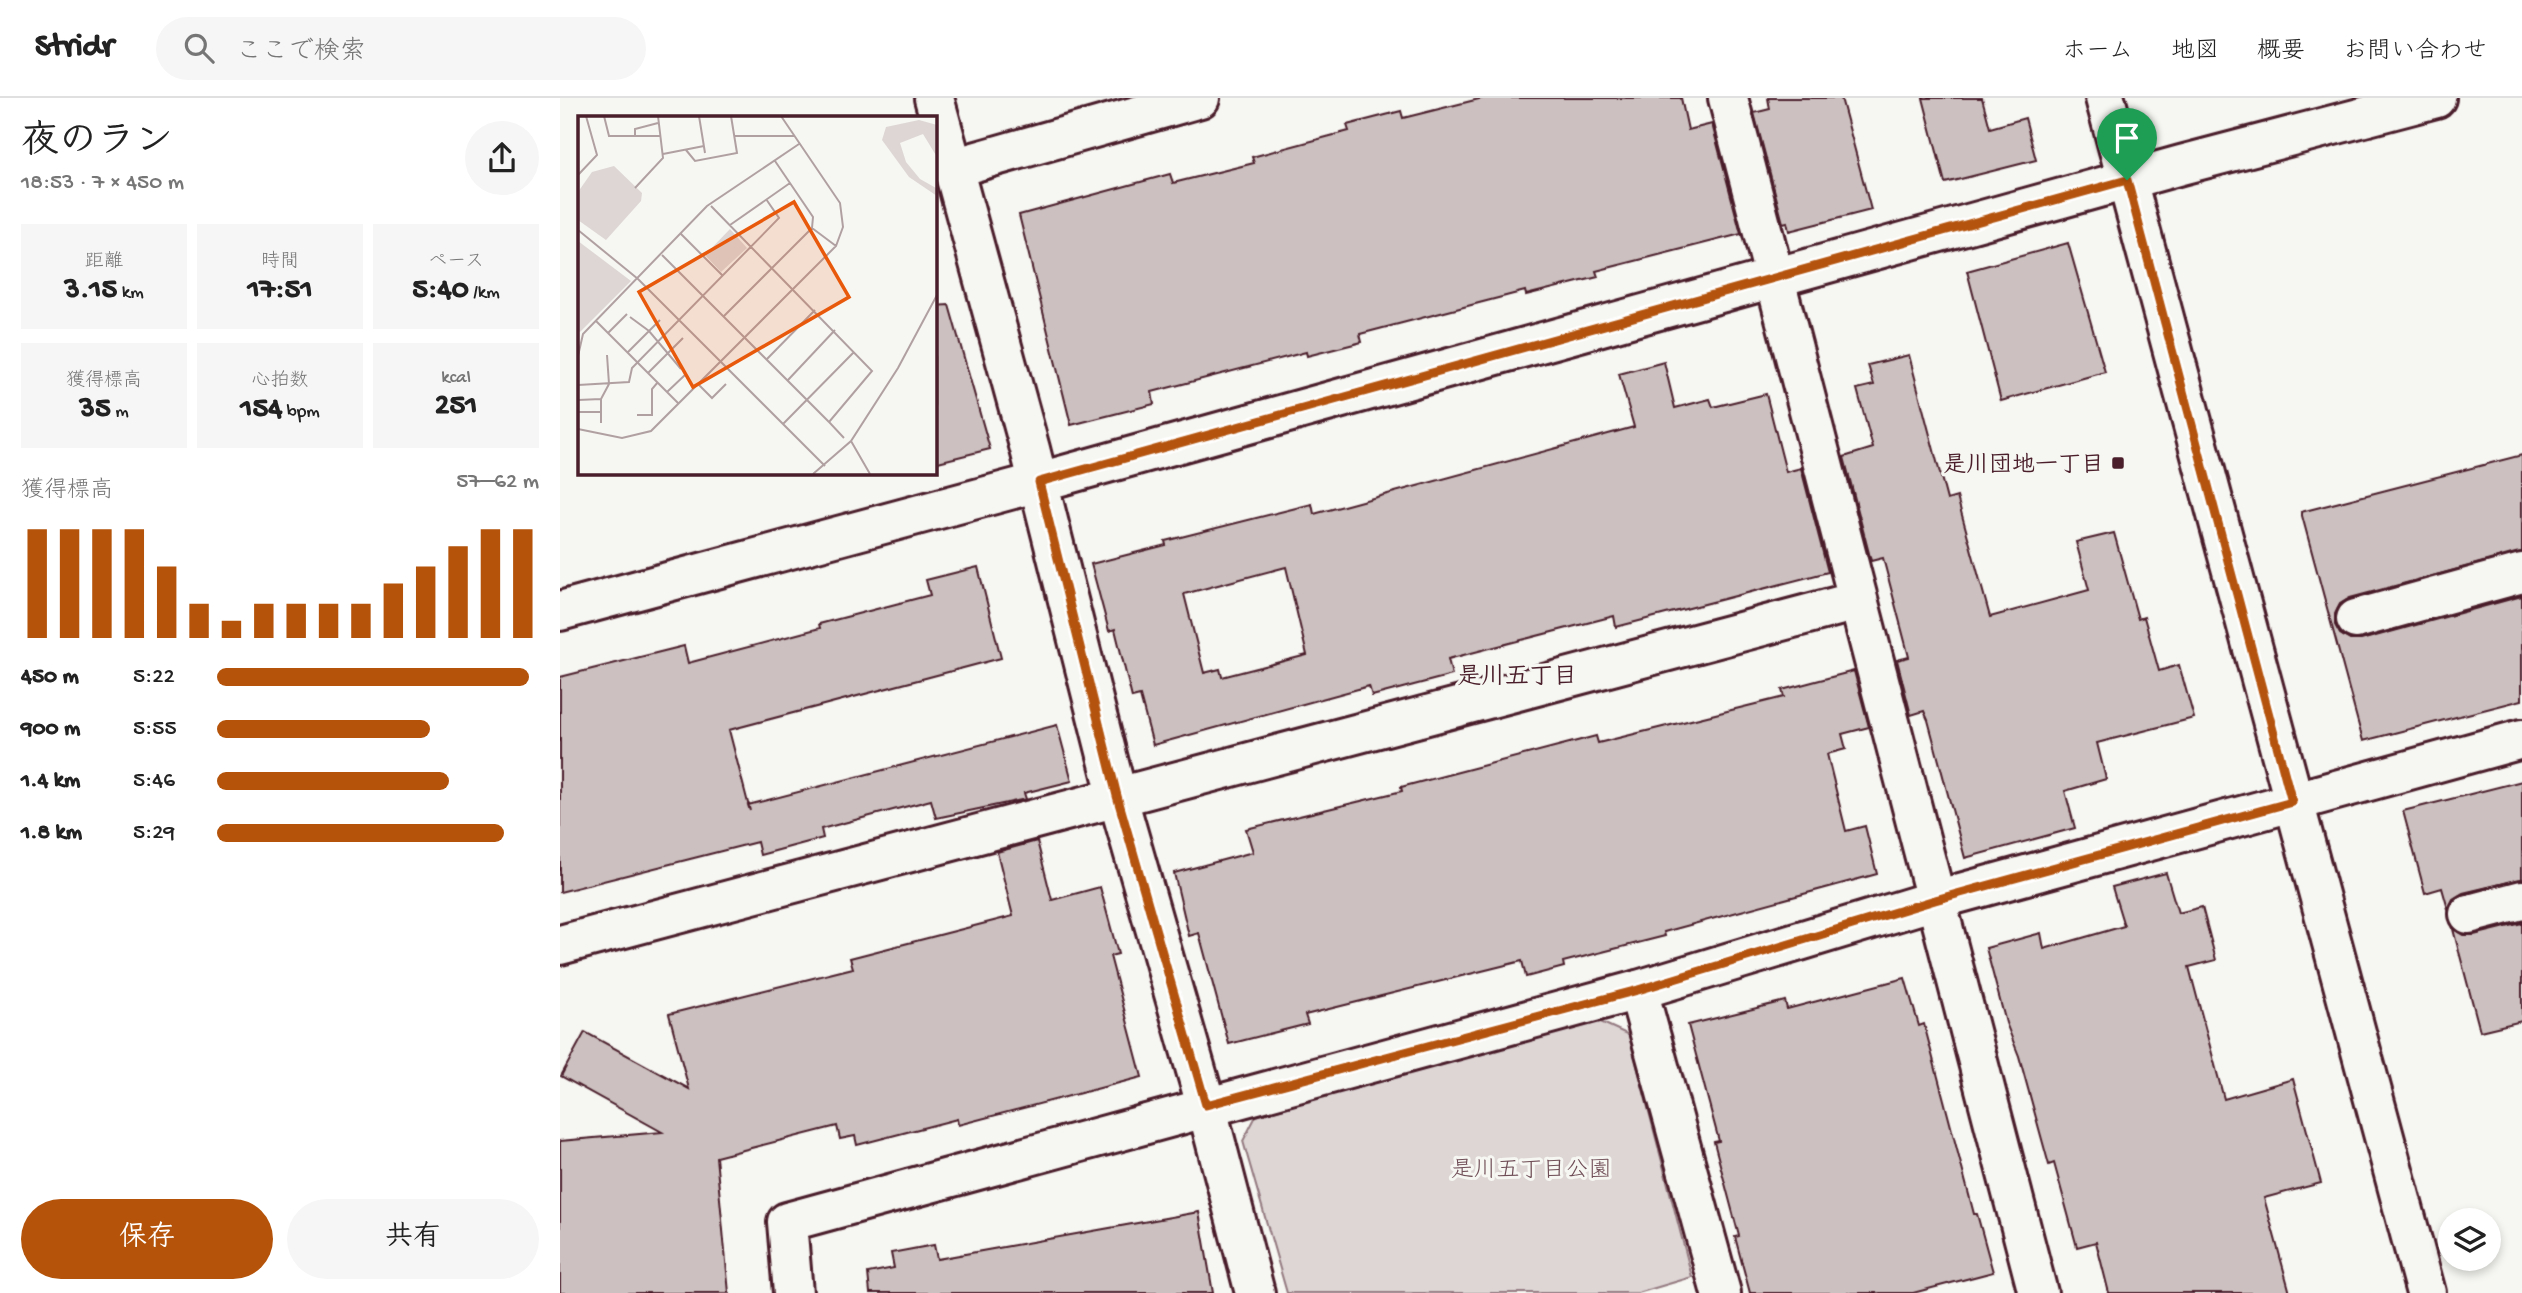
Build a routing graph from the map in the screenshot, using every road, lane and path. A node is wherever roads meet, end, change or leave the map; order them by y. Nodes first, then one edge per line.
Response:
1 (934, 98) edge
2 (1200, 98) edge
3 (1728, 98) edge
4 (2105, 98) edge
5 (2436, 98) edge
6 (953, 168) junction
7 (2127, 180) junction
8 (1776, 279) junction
9 (1039, 482) junction
10 (2522, 573) edge
11 (1857, 601) junction
12 (560, 611) edge
13 (2356, 619) dead end
14 (2522, 739) edge
15 (1117, 796) junction
16 (2292, 802) junction
17 (1935, 900) junction
18 (2522, 900) edge
19 (2469, 914) dead end
20 (560, 945) edge
21 (1638, 990) junction
22 (1206, 1105) junction
23 (793, 1293) edge
24 (1255, 1293) edge
25 (1721, 1293) edge
26 (2038, 1293) edge
27 (2426, 1293) edge

1 - 6 street
2 - 6 street
3 - 8 street
4 - 7 street
5 - 7 street
6 - 9 street
7 - 8 street
7 - 16 street
8 - 9 street
8 - 11 street
9 - 12 street
9 - 15 street
10 - 13 street
11 - 15 street
11 - 17 street
14 - 16 street
15 - 20 street
15 - 22 street
16 - 17 street
16 - 27 street
17 - 21 street
17 - 26 street
18 - 19 street
21 - 22 street
21 - 25 street
22 - 23 street
22 - 24 street

